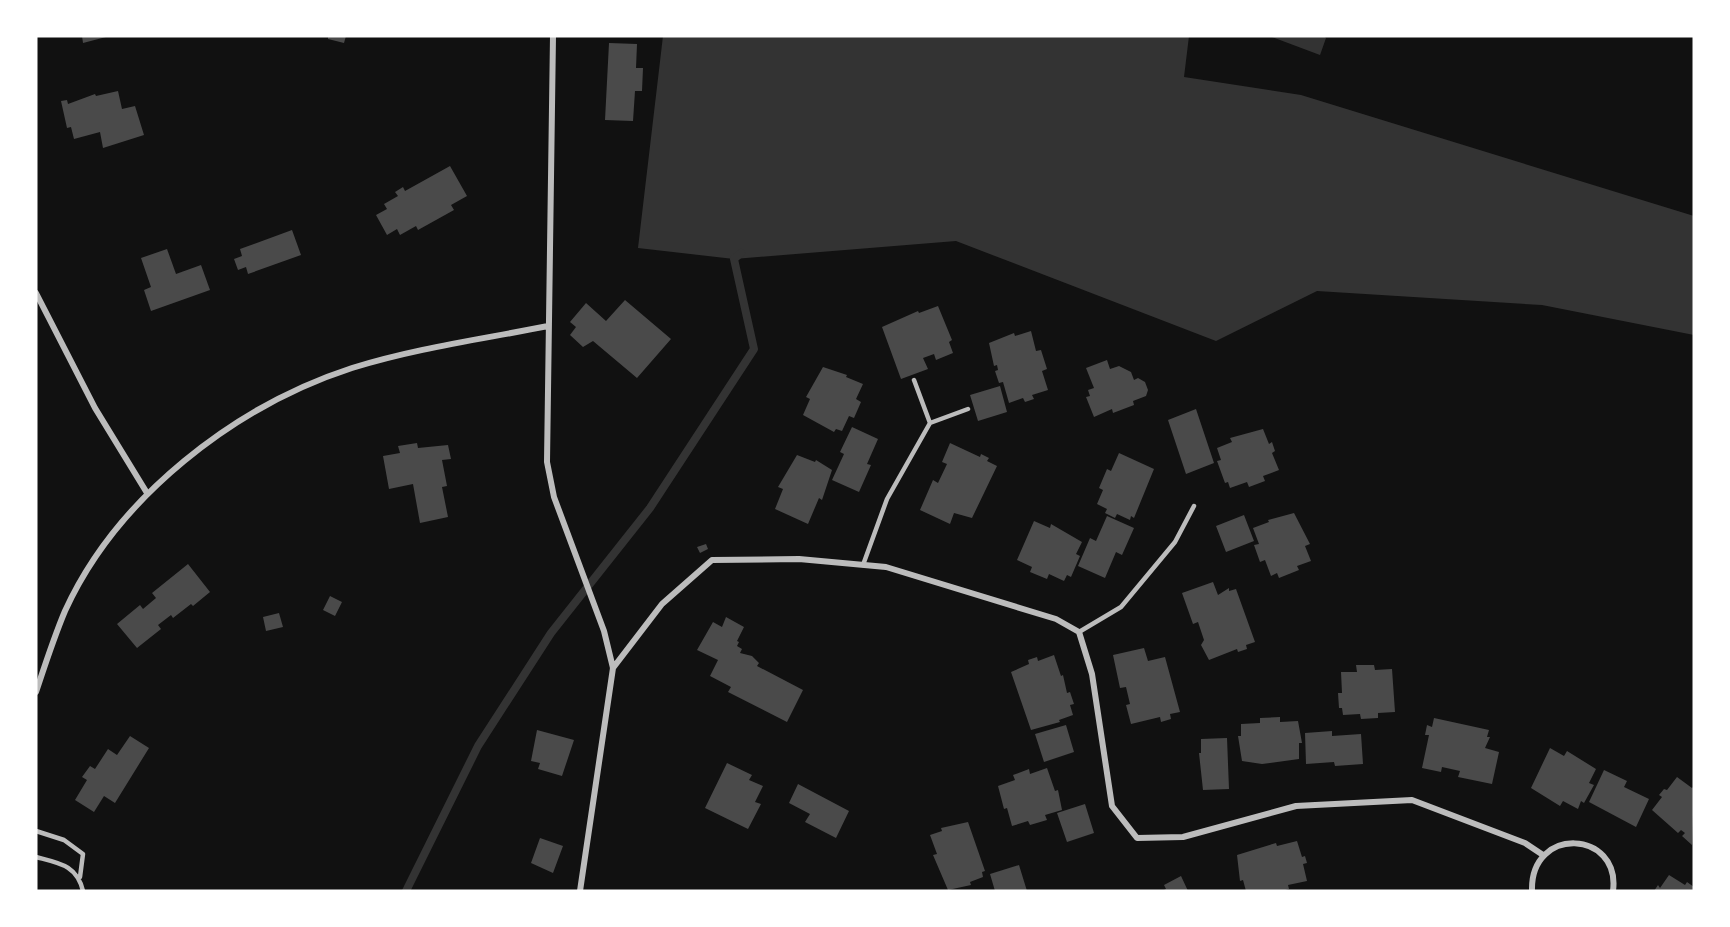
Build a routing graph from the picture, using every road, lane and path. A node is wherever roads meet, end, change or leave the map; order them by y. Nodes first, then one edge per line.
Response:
1 (553, 36) edge
2 (36, 293) edge
3 (548, 326) junction
4 (914, 380) dead end
5 (968, 409) dead end
6 (930, 423) junction
7 (147, 493) junction
8 (1194, 506) dead end
9 (863, 565) junction
10 (1079, 633) junction
11 (613, 668) junction
12 (36, 692) edge
13 (36, 831) edge
14 (1543, 855) junction
15 (36, 857) edge
16 (80, 877) junction
17 (83, 891) edge
18 (580, 891) edge
19 (1532, 891) edge
20 (1613, 891) edge

1 - 3 street
2 - 7 street
3 - 7 street
3 - 11 street
4 - 6 lane
5 - 6 lane
6 - 9 lane
7 - 12 street
8 - 10 lane
9 - 10 street
9 - 11 street
10 - 14 street
11 - 18 street
13 - 16 lane
14 - 19 street
14 - 20 street
15 - 16 lane
16 - 17 lane

